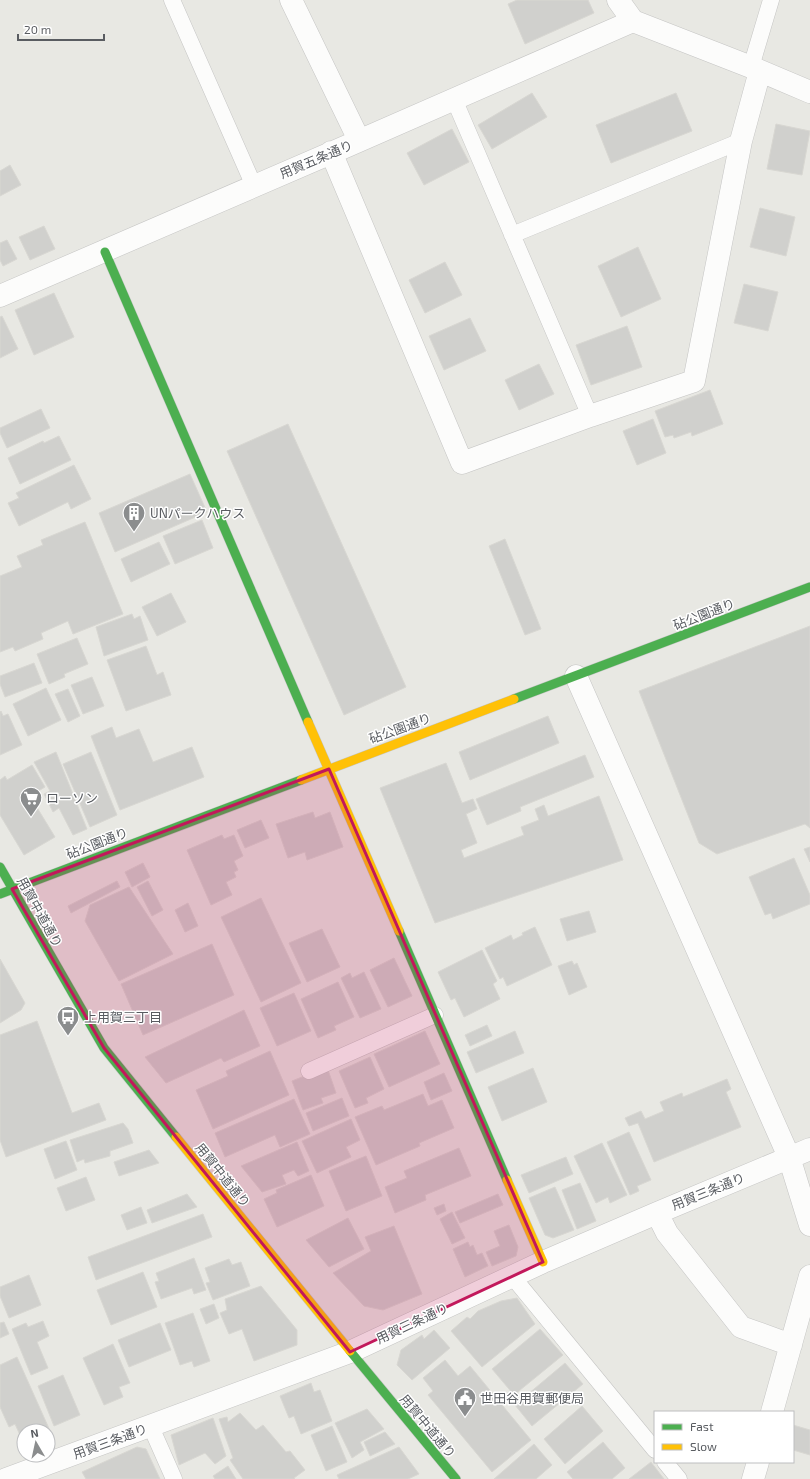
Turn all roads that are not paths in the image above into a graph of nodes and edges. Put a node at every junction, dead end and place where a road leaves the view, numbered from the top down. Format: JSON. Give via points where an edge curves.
{"nodes":[{"id":1,"x":172,"y":0,"type":"edge"},
{"id":2,"x":290,"y":0,"type":"edge"},
{"id":3,"x":618,"y":0,"type":"edge"},
{"id":4,"x":771,"y":0,"type":"edge"},
{"id":5,"x":633,"y":21,"type":"junction"},
{"id":6,"x":755,"y":69,"type":"junction"},
{"id":7,"x":810,"y":92,"type":"edge"},
{"id":8,"x":454,"y":99,"type":"junction"},
{"id":9,"x":359,"y":140,"type":"junction"},
{"id":10,"x":741,"y":141,"type":"junction"},
{"id":11,"x":330,"y":152,"type":"junction"},
{"id":12,"x":254,"y":186,"type":"junction"},
{"id":13,"x":512,"y":235,"type":"junction"},
{"id":14,"x":105,"y":252,"type":"junction"},
{"id":15,"x":0,"y":295,"type":"edge"},
{"id":16,"x":590,"y":416,"type":"junction"},
{"id":17,"x":810,"y":588,"type":"edge"},
{"id":18,"x":576,"y":676,"type":"junction"},
{"id":19,"x":329,"y":769,"type":"junction"},
{"id":20,"x":0,"y":867,"type":"edge"},
{"id":21,"x":12,"y":889,"type":"junction"},
{"id":22,"x":0,"y":894,"type":"edge"},
{"id":23,"x":435,"y":1016,"type":"junction"},
{"id":24,"x":309,"y":1071,"type":"dead end"},
{"id":25,"x":810,"y":1148,"type":"edge"},
{"id":26,"x":789,"y":1157,"type":"junction"},
{"id":27,"x":657,"y":1213,"type":"junction"},
{"id":28,"x":810,"y":1225,"type":"edge"},
{"id":29,"x":543,"y":1262,"type":"junction"},
{"id":30,"x":512,"y":1276,"type":"junction"},
{"id":31,"x":810,"y":1276,"type":"edge"},
{"id":32,"x":790,"y":1345,"type":"junction"},
{"id":33,"x":350,"y":1352,"type":"junction"},
{"id":34,"x":772,"y":1411,"type":"edge"},
{"id":35,"x":151,"y":1427,"type":"junction"},
{"id":36,"x":654,"y":1449,"type":"edge"},
{"id":37,"x":666,"y":1463,"type":"edge"},
{"id":38,"x":758,"y":1463,"type":"edge"},
{"id":39,"x":6,"y":1479,"type":"edge"},
{"id":40,"x":174,"y":1479,"type":"edge"},
{"id":41,"x":456,"y":1479,"type":"edge"},
{"id":42,"x":679,"y":1479,"type":"edge"},
{"id":43,"x":753,"y":1479,"type":"edge"}],
"edges":[{"from":1,"to":12,"type":"lane"},
{"from":2,"to":9,"type":"street"},
{"from":3,"to":5,"type":"street"},
{"from":4,"to":6,"type":"lane"},
{"from":5,"to":6,"type":"street"},
{"from":5,"to":8,"type":"street","name":"用賀五条通り"},
{"from":6,"to":7,"type":"street"},
{"from":6,"to":10,"type":"street"},
{"from":8,"to":9,"type":"street","name":"用賀五条通り"},
{"from":8,"to":13,"type":"lane"},
{"from":9,"to":11,"type":"street","name":"用賀五条通り"},
{"from":10,"to":13,"type":"lane"},
{"from":10,"to":16,"type":"street","via":[[694,381]]},
{"from":11,"to":12,"type":"street","name":"用賀五条通り"},
{"from":11,"to":16,"type":"street","via":[[462,463]]},
{"from":12,"to":14,"type":"street","name":"用賀五条通り"},
{"from":13,"to":16,"type":"lane"},
{"from":14,"to":15,"type":"street","name":"用賀五条通り"},
{"from":14,"to":19,"type":"street"},
{"from":17,"to":18,"type":"street","name":"砧公園通り"},
{"from":18,"to":19,"type":"street","name":"砧公園通り"},
{"from":18,"to":26,"type":"street"},
{"from":19,"to":21,"type":"street","name":"砧公園通り"},
{"from":19,"to":23,"type":"street"},
{"from":20,"to":21,"type":"street","name":"用賀中道通り"},
{"from":21,"to":22,"type":"street","name":"砧公園通り"},
{"from":21,"to":33,"type":"street","name":"用賀中道通り","via":[[104,1048]]},
{"from":23,"to":24,"type":"lane"},
{"from":23,"to":29,"type":"street"},
{"from":25,"to":26,"type":"street","name":"用賀三条通り"},
{"from":26,"to":27,"type":"street","name":"用賀三条通り"},
{"from":26,"to":28,"type":"street"},
{"from":27,"to":29,"type":"street","name":"用賀三条通り"},
{"from":27,"to":32,"type":"street","via":[[667,1233],[741,1327]]},
{"from":29,"to":30,"type":"street","name":"用賀三条通り"},
{"from":30,"to":33,"type":"street","name":"用賀三条通り"},
{"from":30,"to":36,"type":"lane"},
{"from":31,"to":32,"type":"street"},
{"from":32,"to":34,"type":"street"},
{"from":33,"to":35,"type":"street","name":"用賀三条通り"},
{"from":33,"to":41,"type":"street","name":"用賀中道通り"},
{"from":35,"to":39,"type":"street","name":"用賀三条通り"},
{"from":35,"to":40,"type":"lane"},
{"from":37,"to":42,"type":"lane"},
{"from":38,"to":43,"type":"street"}]}
